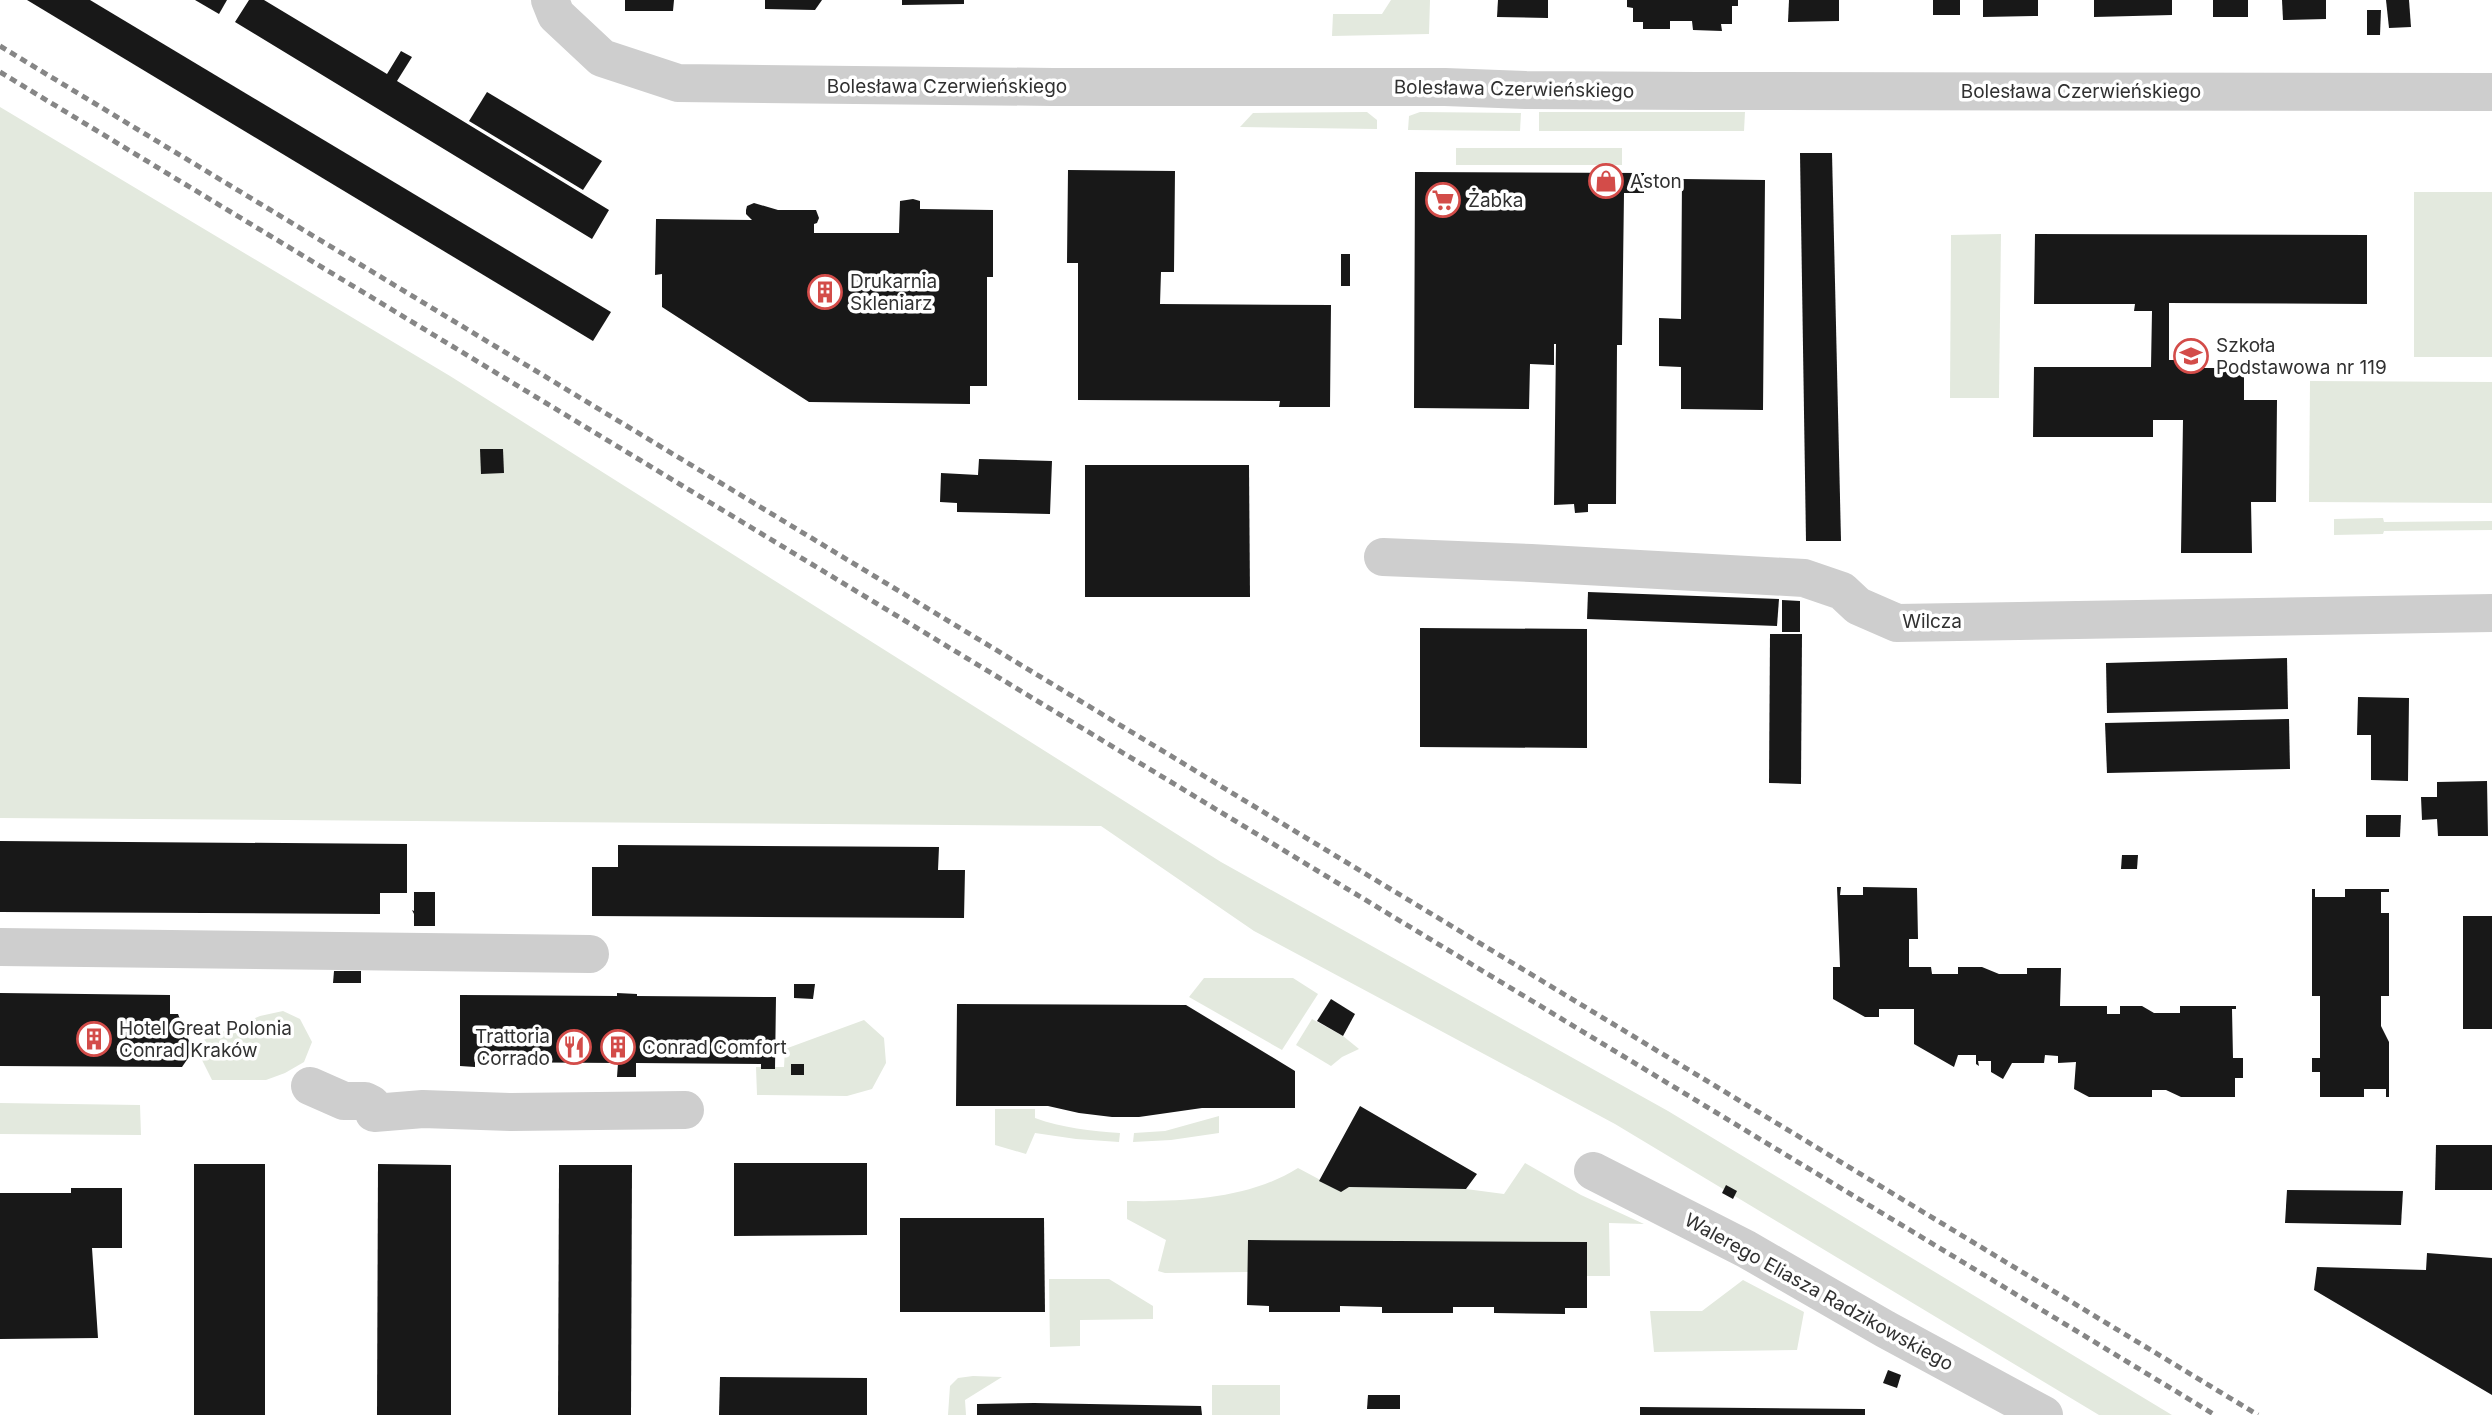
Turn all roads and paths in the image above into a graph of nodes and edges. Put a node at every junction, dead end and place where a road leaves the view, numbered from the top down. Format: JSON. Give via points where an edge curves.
{"nodes":[{"id":1,"x":553,"y":8,"type":"edge"},
{"id":2,"x":2492,"y":92,"type":"edge"},
{"id":3,"x":1383,"y":557,"type":"dead end"},
{"id":4,"x":2492,"y":613,"type":"edge"},
{"id":5,"x":0,"y":947,"type":"edge"},
{"id":6,"x":590,"y":954,"type":"dead end"},
{"id":7,"x":423,"y":1109,"type":"junction"},
{"id":8,"x":685,"y":1110,"type":"dead end"},
{"id":9,"x":1593,"y":1171,"type":"dead end"},
{"id":10,"x":2044,"y":1415,"type":"edge"}],
"edges":[{"from":1,"to":2,"type":"street","name":"Bolesława Czerwieńskiego","via":[[602,58],[678,83]]},
{"from":3,"to":4,"type":"street","name":"Wilcza","via":[[1804,578],[1842,591],[1858,606],[1897,623]]},
{"from":5,"to":6,"type":"street"},
{"from":7,"to":7,"type":"street","via":[[407,1091],[373,1084],[310,1086],[344,1101],[365,1101],[374,1113]]},
{"from":7,"to":8,"type":"street"},
{"from":9,"to":10,"type":"street","name":"Walerego Eliasza Radzikowskiego"}]}
